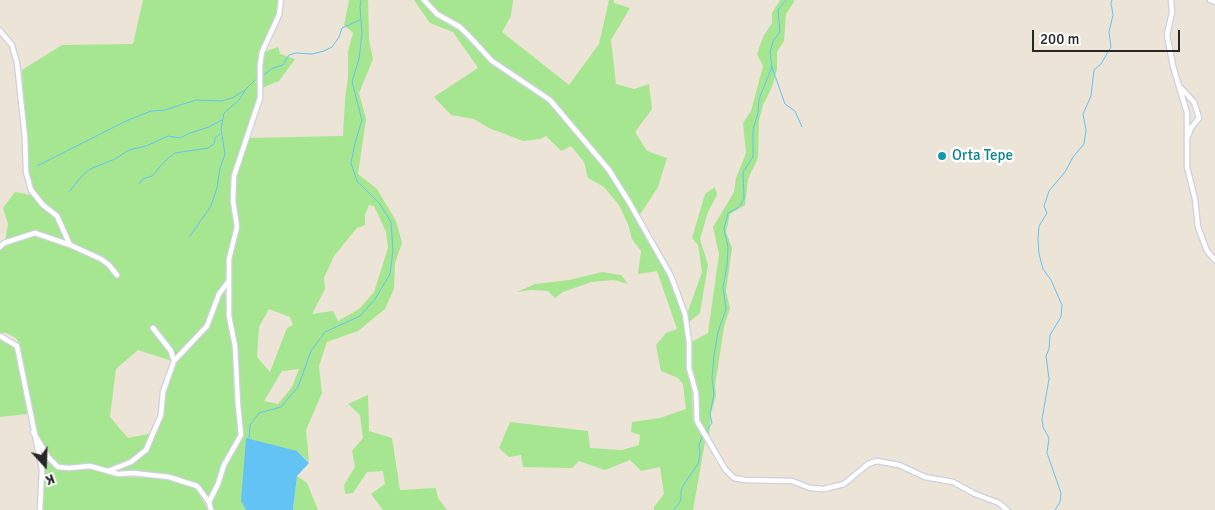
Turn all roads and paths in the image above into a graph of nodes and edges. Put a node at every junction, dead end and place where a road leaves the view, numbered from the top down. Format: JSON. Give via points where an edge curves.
{"nodes":[{"id":1,"x":281,"y":0,"type":"edge"},
{"id":2,"x":424,"y":0,"type":"edge"},
{"id":3,"x":1171,"y":0,"type":"edge"},
{"id":4,"x":1210,"y":0,"type":"edge"},
{"id":5,"x":1215,"y":2,"type":"edge"},
{"id":6,"x":0,"y":31,"type":"edge"},
{"id":7,"x":1180,"y":87,"type":"junction"},
{"id":8,"x":1186,"y":142,"type":"junction"},
{"id":9,"x":70,"y":245,"type":"junction"},
{"id":10,"x":0,"y":247,"type":"edge"},
{"id":11,"x":1215,"y":260,"type":"edge"},
{"id":12,"x":116,"y":275,"type":"dead end"},
{"id":13,"x":229,"y":281,"type":"junction"},
{"id":14,"x":153,"y":328,"type":"dead end"},
{"id":15,"x":0,"y":336,"type":"edge"},
{"id":16,"x":174,"y":362,"type":"junction"},
{"id":17,"x":34,"y":432,"type":"junction"},
{"id":18,"x":108,"y":471,"type":"junction"},
{"id":19,"x":208,"y":502,"type":"junction"},
{"id":20,"x":40,"y":510,"type":"edge"},
{"id":21,"x":211,"y":510,"type":"edge"},
{"id":22,"x":1007,"y":510,"type":"edge"}],
"edges":[{"from":1,"to":13,"type":"street","via":[[279,15],[262,52],[260,98],[234,176],[237,227],[229,259]]},
{"from":2,"to":22,"type":"street","via":[[436,14],[469,36],[492,61],[550,100],[609,170],[671,276],[685,314],[697,421],[725,469],[734,478],[792,481],[824,489],[844,484],[868,464],[877,461],[899,465],[925,477],[953,482],[999,502]]},
{"from":3,"to":7,"type":"street","via":[[1167,34]]},
{"from":4,"to":5,"type":"street"},
{"from":6,"to":9,"type":"street","via":[[12,45],[17,63],[26,172],[31,190],[57,216]]},
{"from":7,"to":8,"type":"street","via":[[1187,112]]},
{"from":7,"to":8,"type":"street","via":[[1194,102],[1199,118]]},
{"from":8,"to":11,"type":"street","via":[[1187,167],[1198,227],[1207,251]]},
{"from":9,"to":10,"type":"street","via":[[36,234]]},
{"from":9,"to":12,"type":"street","via":[[101,259]]},
{"from":13,"to":16,"type":"street","via":[[219,294],[207,326]]},
{"from":13,"to":19,"type":"street","via":[[229,316],[235,346],[241,435]]},
{"from":14,"to":16,"type":"street","via":[[171,351]]},
{"from":15,"to":17,"type":"street","via":[[17,346]]},
{"from":16,"to":18,"type":"street","via":[[163,392],[161,415],[146,450],[131,462]]},
{"from":17,"to":18,"type":"street","via":[[48,457],[58,467],[90,466]]},
{"from":17,"to":20,"type":"street","via":[[42,469]]},
{"from":18,"to":19,"type":"street","via":[[169,477],[197,486]]},
{"from":19,"to":21,"type":"street"}]}
